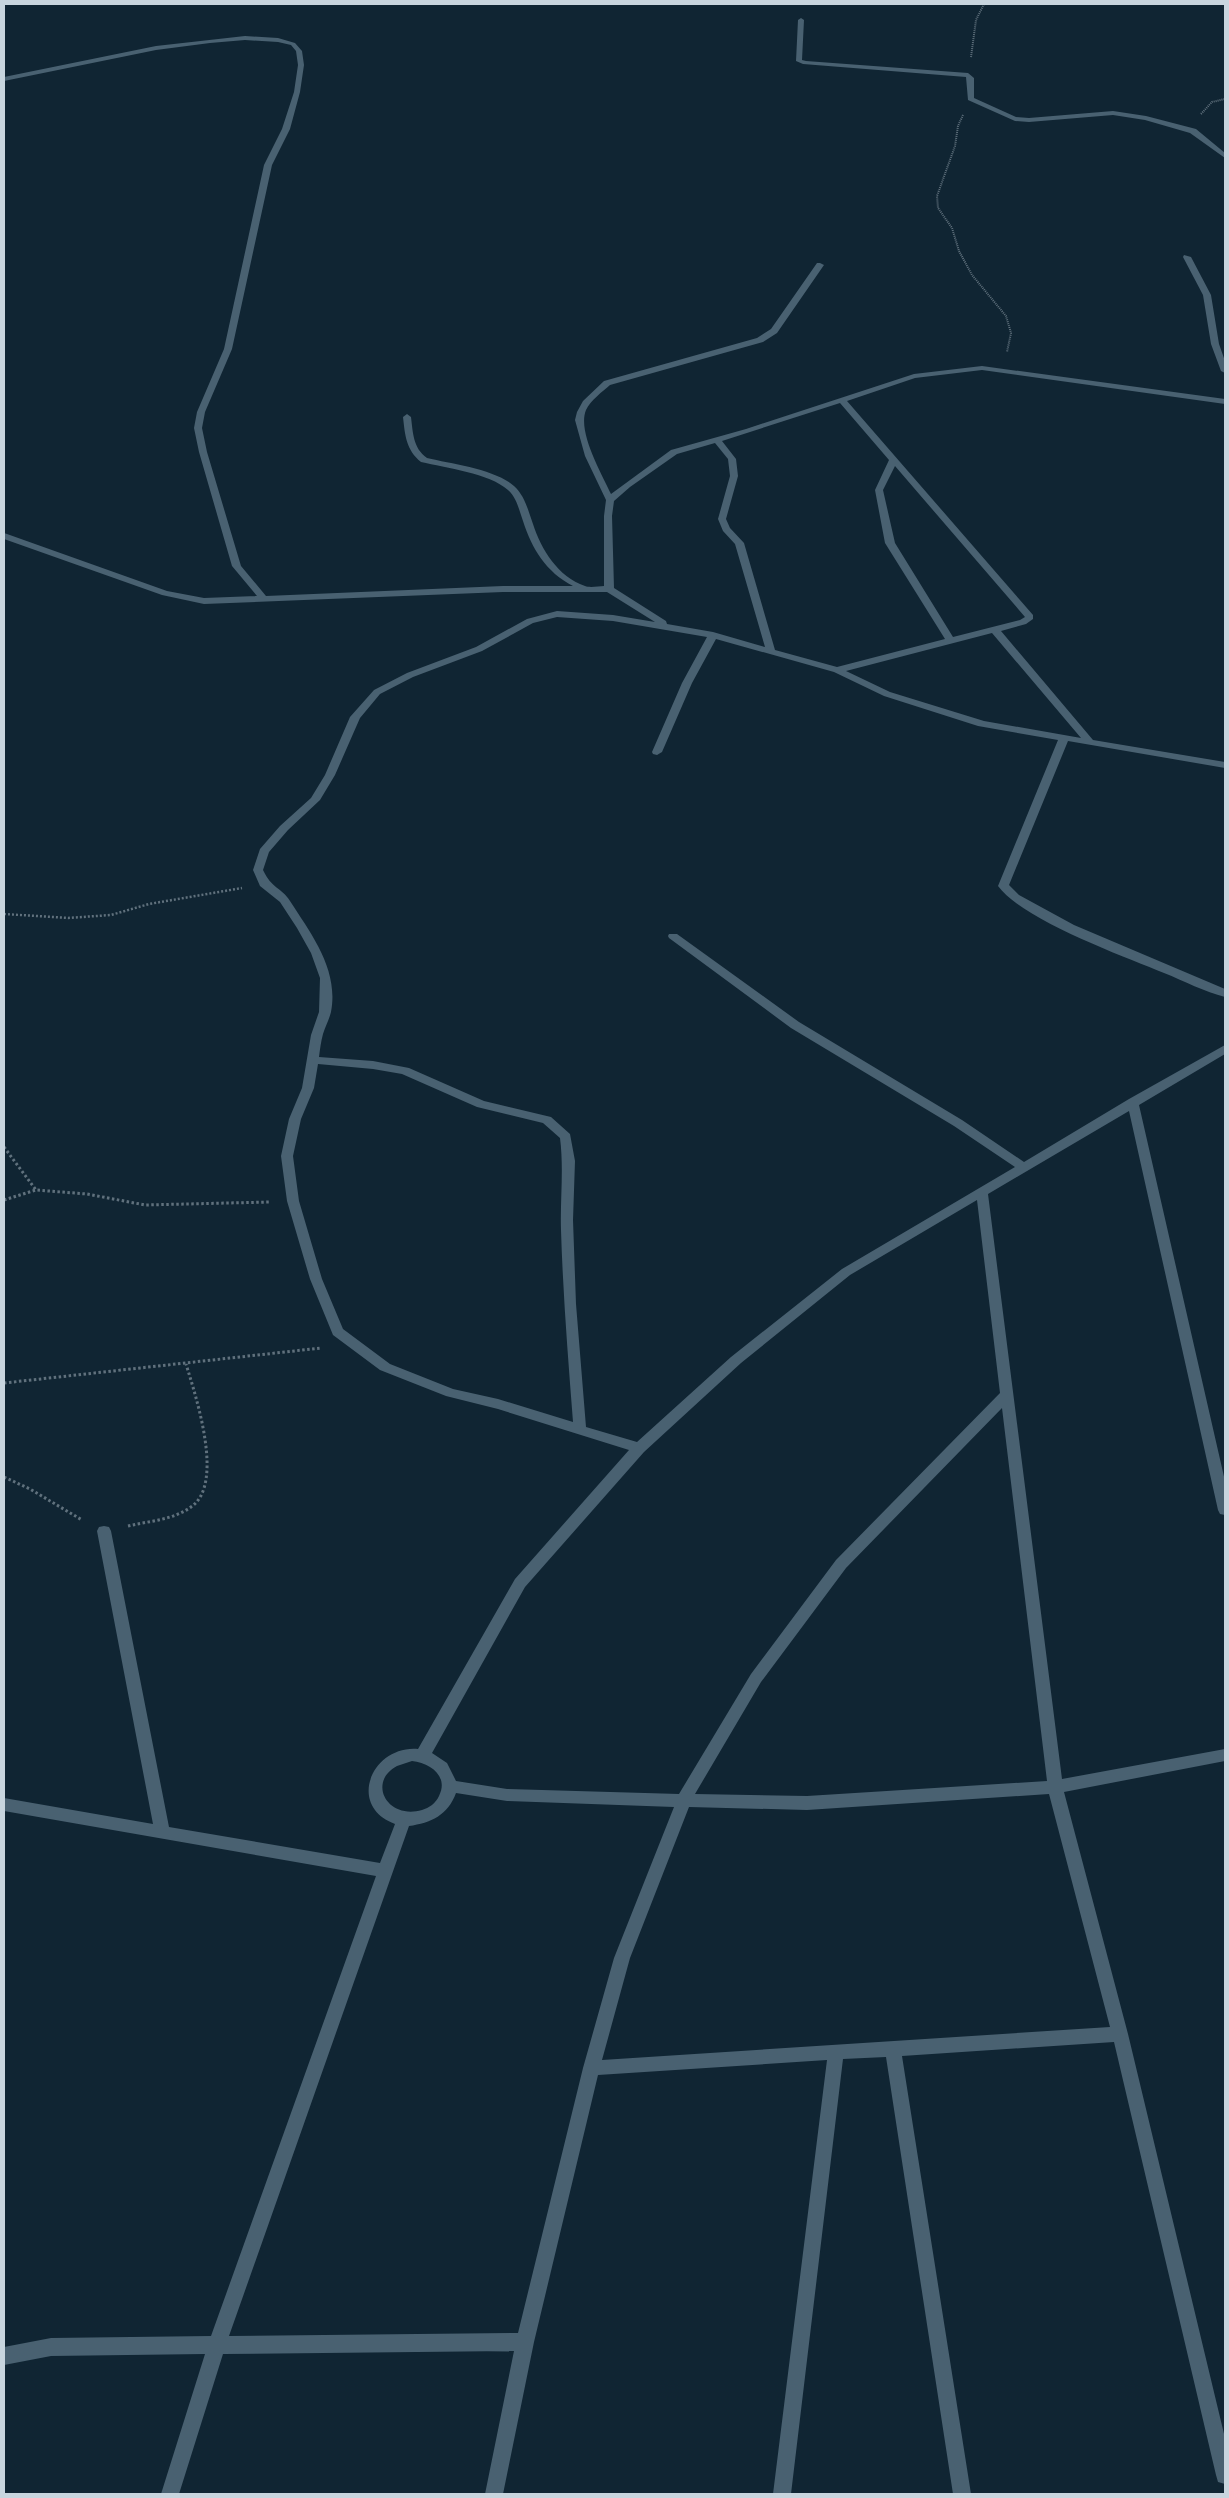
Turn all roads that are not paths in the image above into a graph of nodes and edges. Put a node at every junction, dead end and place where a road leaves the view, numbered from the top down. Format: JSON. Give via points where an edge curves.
{"nodes":[{"id":1,"x":801,"y":20,"type":"dead end"},
{"id":2,"x":4,"y":79,"type":"edge"},
{"id":3,"x":1225,"y":156,"type":"edge"},
{"id":4,"x":1187,"y":258,"type":"dead end"},
{"id":5,"x":820,"y":265,"type":"dead end"},
{"id":6,"x":1225,"y":371,"type":"edge"},
{"id":7,"x":841,"y":400,"type":"junction"},
{"id":8,"x":1225,"y":401,"type":"edge"},
{"id":9,"x":407,"y":417,"type":"dead end"},
{"id":10,"x":717,"y":440,"type":"junction"},
{"id":11,"x":894,"y":458,"type":"junction"},
{"id":12,"x":610,"y":500,"type":"junction"},
{"id":13,"x":4,"y":536,"type":"edge"},
{"id":14,"x":583,"y":588,"type":"junction"},
{"id":15,"x":609,"y":589,"type":"junction"},
{"id":16,"x":263,"y":598,"type":"junction"},
{"id":17,"x":667,"y":626,"type":"junction"},
{"id":18,"x":996,"y":630,"type":"junction"},
{"id":19,"x":713,"y":636,"type":"junction"},
{"id":20,"x":951,"y":641,"type":"junction"},
{"id":21,"x":771,"y":651,"type":"junction"},
{"id":22,"x":837,"y":670,"type":"junction"},
{"id":23,"x":1064,"y":738,"type":"junction"},
{"id":24,"x":1089,"y":741,"type":"junction"},
{"id":25,"x":657,"y":752,"type":"dead end"},
{"id":26,"x":1225,"y":765,"type":"edge"},
{"id":27,"x":673,"y":936,"type":"dead end"},
{"id":28,"x":1225,"y":993,"type":"edge"},
{"id":29,"x":1225,"y":1049,"type":"edge"},
{"id":30,"x":312,"y":1060,"type":"junction"},
{"id":31,"x":1133,"y":1102,"type":"junction"},
{"id":32,"x":1025,"y":1168,"type":"junction"},
{"id":33,"x":982,"y":1191,"type":"junction"},
{"id":34,"x":1007,"y":1394,"type":"junction"},
{"id":35,"x":580,"y":1429,"type":"junction"},
{"id":36,"x":639,"y":1448,"type":"junction"},
{"id":37,"x":1225,"y":1510,"type":"edge"},
{"id":38,"x":104,"y":1532,"type":"road end"},
{"id":39,"x":423,"y":1755,"type":"junction"},
{"id":40,"x":1225,"y":1755,"type":"edge"},
{"id":41,"x":450,"y":1786,"type":"junction"},
{"id":42,"x":1055,"y":1787,"type":"junction"},
{"id":43,"x":684,"y":1800,"type":"junction"},
{"id":44,"x":4,"y":1804,"type":"edge"},
{"id":45,"x":404,"y":1819,"type":"junction"},
{"id":46,"x":162,"y":1832,"type":"junction"},
{"id":47,"x":385,"y":1871,"type":"junction"},
{"id":48,"x":1120,"y":2034,"type":"junction"},
{"id":49,"x":893,"y":2049,"type":"junction"},
{"id":50,"x":836,"y":2053,"type":"junction"},
{"id":51,"x":591,"y":2068,"type":"junction"},
{"id":52,"x":525,"y":2342,"type":"junction"},
{"id":53,"x":217,"y":2346,"type":"junction"},
{"id":54,"x":4,"y":2356,"type":"edge"},
{"id":55,"x":1225,"y":2475,"type":"edge"},
{"id":56,"x":170,"y":2494,"type":"edge"},
{"id":57,"x":494,"y":2494,"type":"edge"},
{"id":58,"x":782,"y":2494,"type":"edge"},
{"id":59,"x":962,"y":2494,"type":"edge"}],
"edges":[{"from":1,"to":3,"type":"street","via":[[799,61],[804,64],[968,75],[971,78],[970,99],[1014,119],[1113,113],[1146,118],[1193,131]]},
{"from":2,"to":16,"type":"street","via":[[156,48],[210,41],[278,40],[293,44],[299,51],[301,64],[297,92],[286,129],[268,165],[228,349],[201,412],[198,428],[237,566]]},
{"from":4,"to":6,"type":"street","via":[[1207,295],[1215,344]]},
{"from":5,"to":12,"type":"street","via":[[774,331],[760,340],[607,383],[589,398],[580,414],[580,430]]},
{"from":7,"to":8,"type":"street","via":[[931,373],[982,368]]},
{"from":7,"to":10,"type":"street"},
{"from":7,"to":11,"type":"street"},
{"from":9,"to":14,"type":"street","via":[[412,449],[416,455],[498,480],[510,487],[521,500],[530,530],[547,563],[560,576]]},
{"from":10,"to":12,"type":"street","via":[[674,452]]},
{"from":10,"to":21,"type":"street","via":[[732,460],[734,476],[722,519],[726,529],[739,543]]},
{"from":11,"to":18,"type":"street","via":[[1030,617]]},
{"from":11,"to":20,"type":"street","via":[[879,490],[890,543]]},
{"from":12,"to":15,"type":"street"},
{"from":13,"to":16,"type":"street","via":[[165,593],[204,601]]},
{"from":14,"to":15,"type":"street"},
{"from":14,"to":16,"type":"street"},
{"from":15,"to":17,"type":"street"},
{"from":17,"to":19,"type":"street"},
{"from":17,"to":30,"type":"street","via":[[580,614],[542,616],[479,649],[410,675],[377,692],[355,716],[330,775],[315,800],[264,851],[258,870],[264,884],[284,900],[317,954],[326,978],[325,1012]]},
{"from":18,"to":20,"type":"street"},
{"from":18,"to":24,"type":"street"},
{"from":19,"to":21,"type":"street"},
{"from":19,"to":25,"type":"street","via":[[687,683]]},
{"from":20,"to":22,"type":"street"},
{"from":21,"to":22,"type":"street"},
{"from":22,"to":23,"type":"street","via":[[887,694],[934,711],[982,724]]},
{"from":23,"to":24,"type":"street"},
{"from":23,"to":28,"type":"street","via":[[1003,886],[1008,894],[1153,965]]},
{"from":24,"to":26,"type":"street"},
{"from":27,"to":32,"type":"street","via":[[795,1025],[958,1123]]},
{"from":29,"to":31,"type":"street"},
{"from":30,"to":35,"type":"street","via":[[308,1088],[295,1119],[287,1156],[294,1201],[316,1279],[338,1332],[385,1367],[451,1393]]},
{"from":30,"to":35,"type":"street","via":[[405,1071],[481,1104],[547,1120],[566,1137],[570,1304]]},
{"from":31,"to":32,"type":"street"},
{"from":31,"to":37,"type":"street"},
{"from":32,"to":33,"type":"street"},
{"from":33,"to":34,"type":"street"},
{"from":33,"to":36,"type":"street","via":[[846,1272],[736,1360]]},
{"from":34,"to":42,"type":"street"},
{"from":34,"to":43,"type":"street","via":[[841,1564],[756,1678]]},
{"from":35,"to":36,"type":"street"},
{"from":36,"to":39,"type":"street","via":[[520,1583]]},
{"from":38,"to":46,"type":"street"},
{"from":39,"to":41,"type":"street","via":[[443,1767]]},
{"from":39,"to":45,"type":"street","via":[[400,1757],[381,1769],[376,1778],[376,1799],[382,1808]]},
{"from":40,"to":42,"type":"street"},
{"from":41,"to":43,"type":"street","via":[[507,1795]]},
{"from":41,"to":45,"type":"street","via":[[444,1804],[436,1812]]},
{"from":42,"to":43,"type":"street","via":[[807,1803]]},
{"from":42,"to":48,"type":"street"},
{"from":43,"to":51,"type":"street","via":[[622,1958]]},
{"from":44,"to":46,"type":"street"},
{"from":45,"to":47,"type":"street"},
{"from":46,"to":47,"type":"street"},
{"from":47,"to":53,"type":"street"},
{"from":48,"to":49,"type":"street"},
{"from":48,"to":55,"type":"street"},
{"from":49,"to":50,"type":"street"},
{"from":49,"to":59,"type":"street"},
{"from":50,"to":51,"type":"street"},
{"from":50,"to":58,"type":"street"},
{"from":51,"to":52,"type":"street"},
{"from":52,"to":53,"type":"street"},
{"from":52,"to":57,"type":"street"},
{"from":53,"to":54,"type":"street","via":[[51,2347]]},
{"from":53,"to":56,"type":"street"}]}
